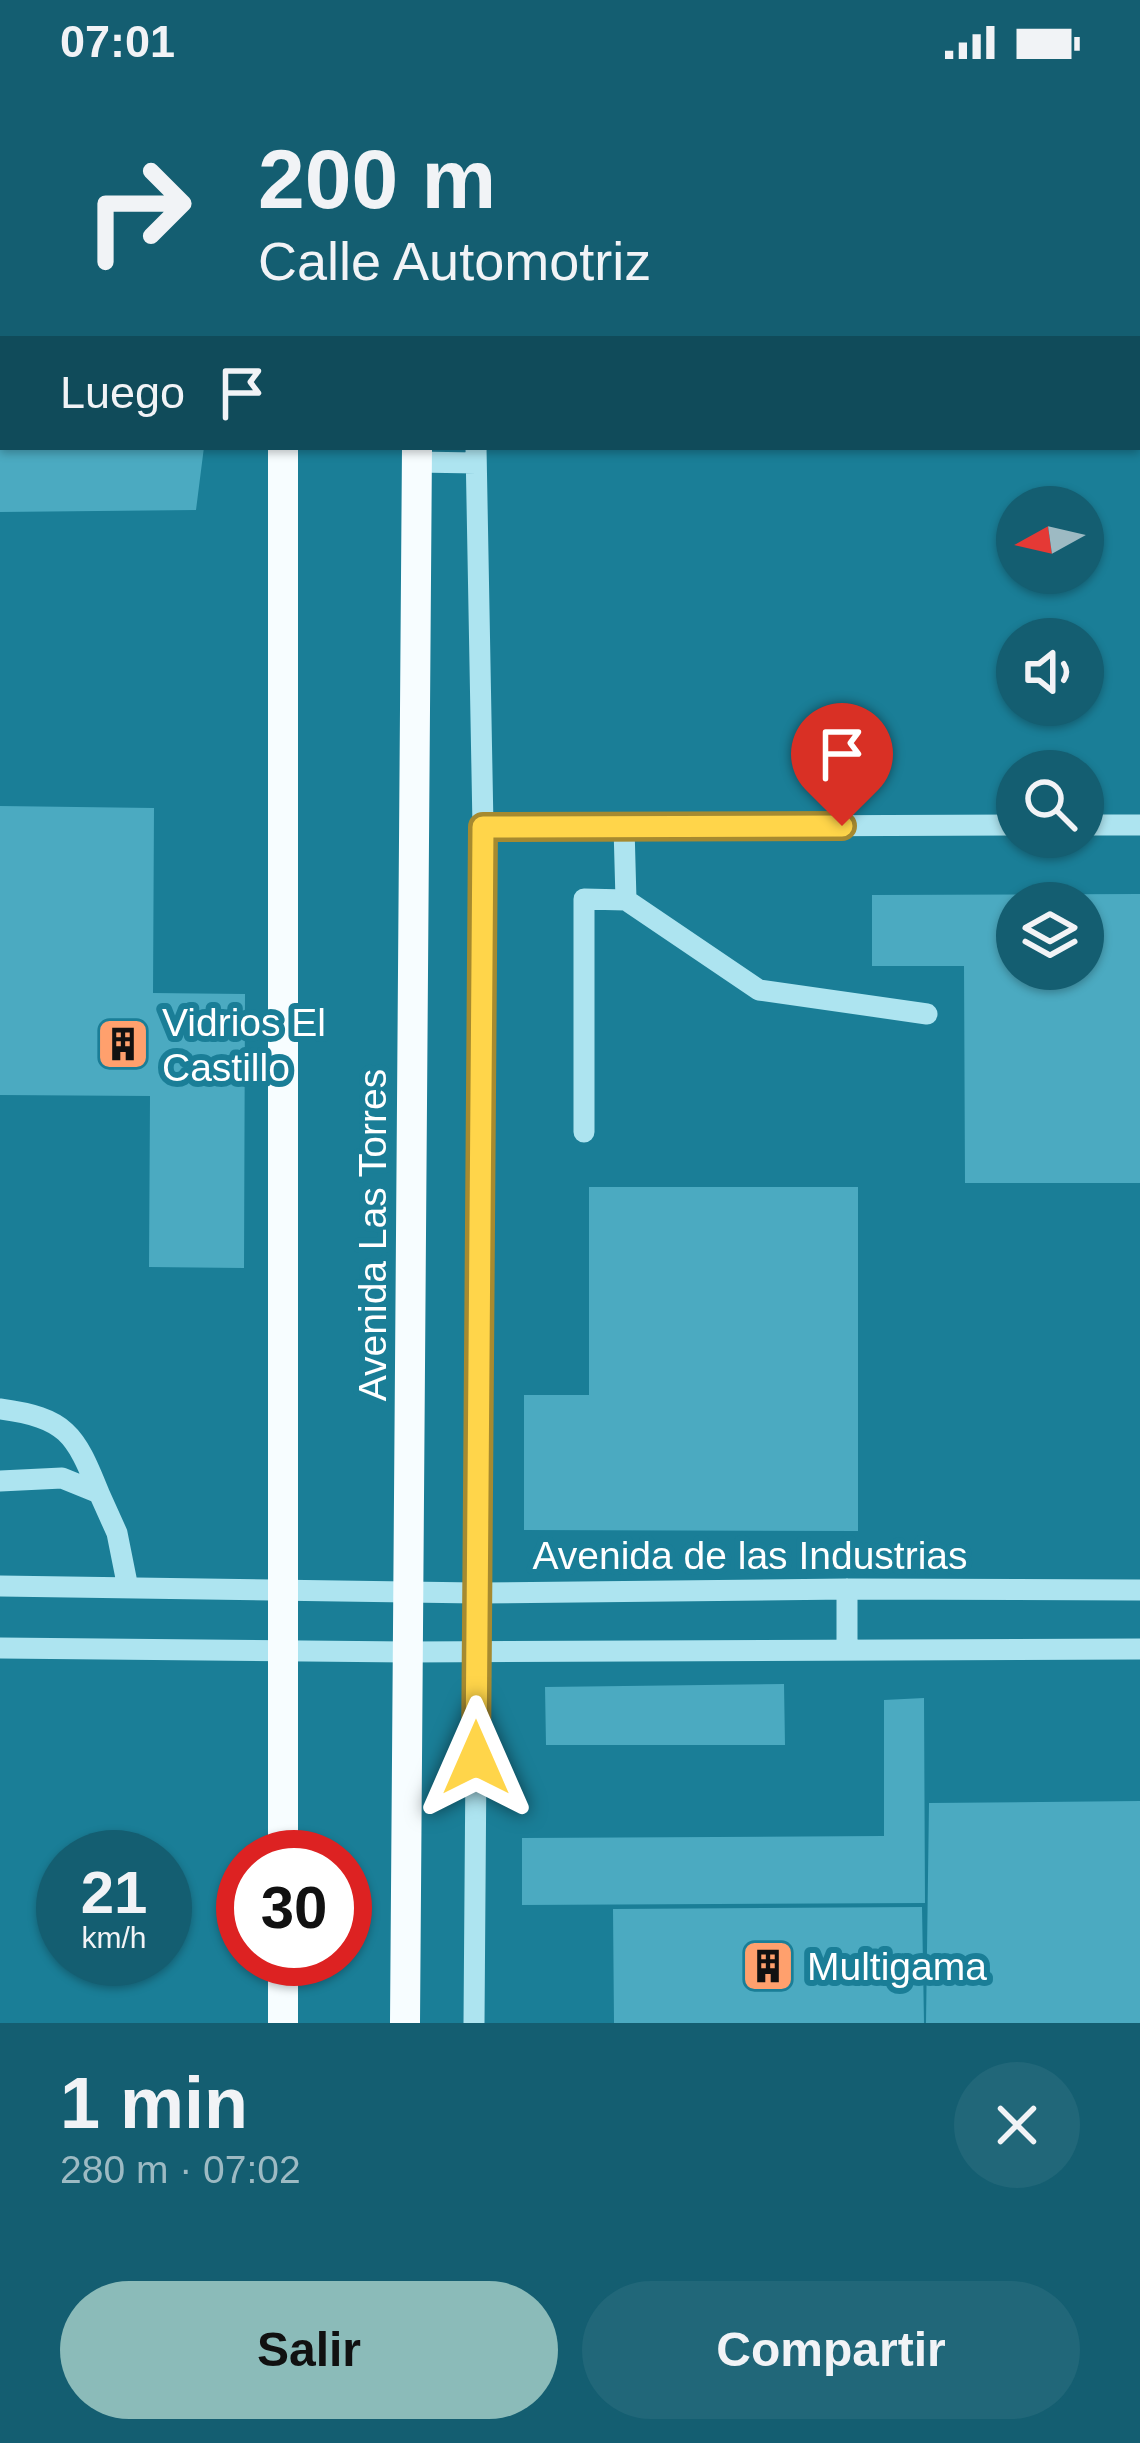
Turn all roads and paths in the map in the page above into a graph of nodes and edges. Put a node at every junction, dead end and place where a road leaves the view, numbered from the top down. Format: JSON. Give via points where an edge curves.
{"nodes":[{"id":1,"x":283,"y":450,"type":"edge"},
{"id":2,"x":417,"y":454,"type":"edge"},
{"id":3,"x":476,"y":455,"type":"edge"},
{"id":4,"x":996,"y":825,"type":"edge"},
{"id":5,"x":1104,"y":825,"type":"edge"},
{"id":6,"x":1140,"y":825,"type":"edge"},
{"id":7,"x":483,"y":827,"type":"junction"},
{"id":8,"x":624,"y":827,"type":"junction"},
{"id":9,"x":626,"y":900,"type":"junction"},
{"id":10,"x":927,"y":1014,"type":"dead end"},
{"id":11,"x":584,"y":1132,"type":"dead end"},
{"id":12,"x":0,"y":1409,"type":"edge"},
{"id":13,"x":0,"y":1481,"type":"edge"},
{"id":14,"x":99,"y":1492,"type":"junction"},
{"id":15,"x":0,"y":1586,"type":"edge"},
{"id":16,"x":128,"y":1588,"type":"junction"},
{"id":17,"x":282,"y":1589,"type":"junction"},
{"id":18,"x":847,"y":1589,"type":"junction"},
{"id":19,"x":1140,"y":1590,"type":"edge"},
{"id":20,"x":409,"y":1593,"type":"junction"},
{"id":21,"x":476,"y":1594,"type":"junction"},
{"id":22,"x":847,"y":1647,"type":"junction"},
{"id":23,"x":0,"y":1648,"type":"edge"},
{"id":24,"x":477,"y":1649,"type":"junction"},
{"id":25,"x":1140,"y":1649,"type":"edge"},
{"id":26,"x":282,"y":1650,"type":"junction"},
{"id":27,"x":408,"y":1652,"type":"junction"},
{"id":28,"x":283,"y":1830,"type":"edge"},
{"id":29,"x":283,"y":1986,"type":"edge"},
{"id":30,"x":283,"y":2023,"type":"edge"},
{"id":31,"x":405,"y":2023,"type":"edge"},
{"id":32,"x":474,"y":2023,"type":"edge"}],
"edges":[{"from":1,"to":17,"type":"main road"},
{"from":2,"to":3,"type":"street"},
{"from":2,"to":20,"type":"main road","name":"Avenida Las Torres"},
{"from":3,"to":7,"type":"street"},
{"from":4,"to":8,"type":"street"},
{"from":5,"to":6,"type":"street"},
{"from":7,"to":8,"type":"street"},
{"from":7,"to":21,"type":"street"},
{"from":8,"to":9,"type":"street"},
{"from":9,"to":10,"type":"street","via":[[759,990]]},
{"from":9,"to":11,"type":"street","via":[[584,899]]},
{"from":12,"to":14,"type":"street","via":[[40,1414],[80,1444]]},
{"from":13,"to":14,"type":"street","via":[[62,1478]]},
{"from":14,"to":16,"type":"street"},
{"from":15,"to":16,"type":"street","name":"Avenida de las Industrias"},
{"from":16,"to":17,"type":"street","name":"Avenida de las Industrias"},
{"from":17,"to":20,"type":"street","name":"Avenida de las Industrias"},
{"from":17,"to":26,"type":"main road"},
{"from":18,"to":19,"type":"street","name":"Avenida de las Industrias"},
{"from":18,"to":21,"type":"street","name":"Avenida de las Industrias"},
{"from":18,"to":22,"type":"street"},
{"from":20,"to":21,"type":"street","name":"Avenida de las Industrias"},
{"from":20,"to":27,"type":"main road","name":"Avenida Las Torres"},
{"from":21,"to":24,"type":"street"},
{"from":22,"to":24,"type":"street"},
{"from":22,"to":25,"type":"street"},
{"from":23,"to":26,"type":"street"},
{"from":24,"to":27,"type":"street"},
{"from":24,"to":32,"type":"street"},
{"from":26,"to":27,"type":"street"},
{"from":26,"to":28,"type":"main road"},
{"from":27,"to":31,"type":"main road","name":"Avenida Las Torres"},
{"from":29,"to":30,"type":"main road"}]}
